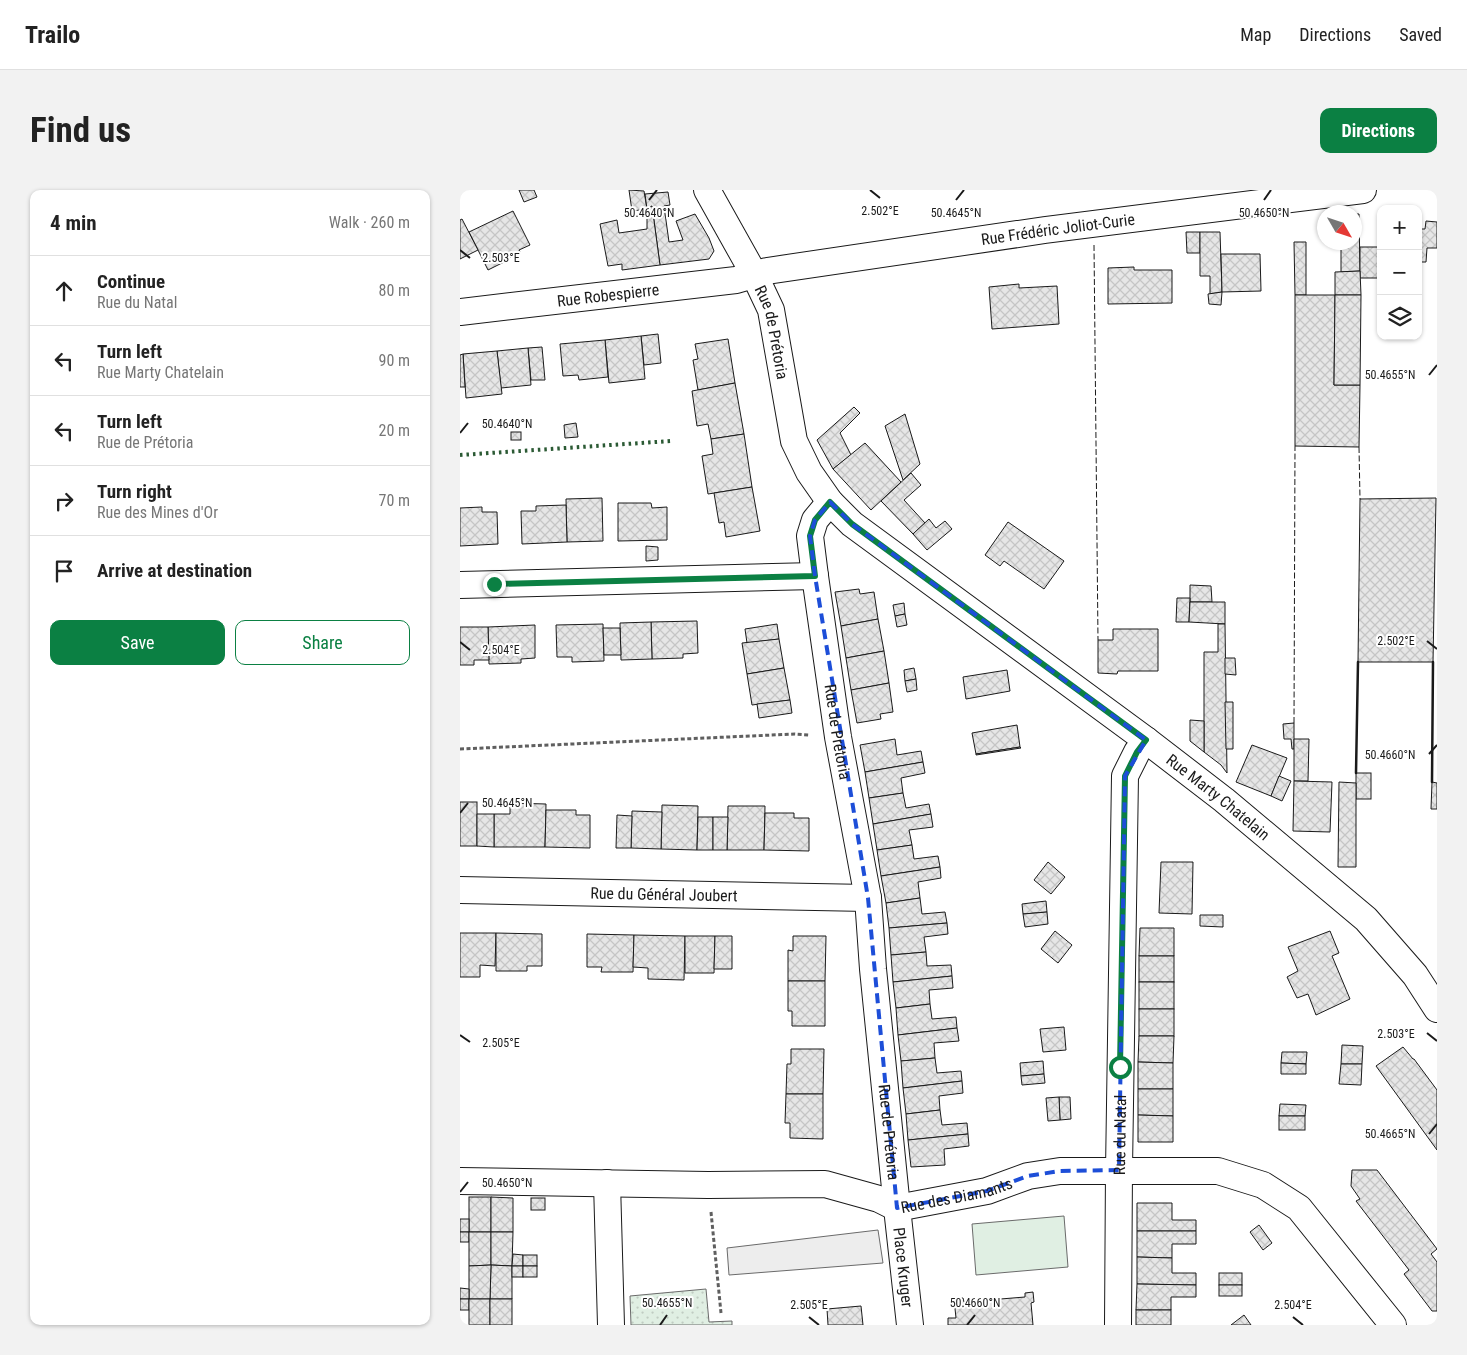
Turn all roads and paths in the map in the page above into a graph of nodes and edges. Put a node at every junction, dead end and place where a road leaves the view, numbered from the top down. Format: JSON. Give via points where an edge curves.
{"nodes":[{"id":1,"x":707,"y":190,"type":"edge"},
{"id":2,"x":1363,"y":190,"type":"edge"},
{"id":3,"x":754,"y":274,"type":"junction"},
{"id":4,"x":460,"y":312,"type":"edge"},
{"id":5,"x":830,"y":502,"type":"junction"},
{"id":6,"x":815,"y":576,"type":"junction"},
{"id":7,"x":460,"y":585,"type":"edge"},
{"id":8,"x":838,"y":737,"type":"junction"},
{"id":9,"x":1146,"y":740,"type":"junction"},
{"id":10,"x":460,"y":749,"type":"edge"},
{"id":11,"x":460,"y":890,"type":"edge"},
{"id":12,"x":868,"y":898,"type":"junction"},
{"id":13,"x":1437,"y":1009,"type":"edge"},
{"id":14,"x":1118,"y":1170,"type":"junction"},
{"id":15,"x":460,"y":1181,"type":"edge"},
{"id":16,"x":607,"y":1184,"type":"junction"},
{"id":17,"x":708,"y":1185,"type":"junction"},
{"id":18,"x":897,"y":1208,"type":"junction"},
{"id":19,"x":721,"y":1313,"type":"dead end"},
{"id":20,"x":611,"y":1325,"type":"edge"},
{"id":21,"x":910,"y":1325,"type":"edge"},
{"id":22,"x":1118,"y":1325,"type":"edge"},
{"id":23,"x":1392,"y":1325,"type":"edge"}],
"edges":[{"from":1,"to":3,"type":"street","name":"Rue de Prétoria"},
{"from":2,"to":3,"type":"street","name":"Rue Frédéric Joliot-Curie","via":[[1045,230]]},
{"from":3,"to":4,"type":"street","name":"Rue Robespierre","via":[[736,280]]},
{"from":3,"to":5,"type":"street","name":"Rue de Prétoria","via":[[772,310],[794,441],[809,472]]},
{"from":5,"to":6,"type":"street","name":"Rue de Prétoria","via":[[815,520],[810,536]]},
{"from":5,"to":9,"type":"street","name":"Rue Marty Chatelain","via":[[852,524]]},
{"from":6,"to":7,"type":"street"},
{"from":6,"to":8,"type":"street","name":"Rue de Prétoria"},
{"from":8,"to":10,"type":"path","via":[[795,734]]},
{"from":8,"to":12,"type":"street","name":"Rue de Prétoria"},
{"from":9,"to":13,"type":"street","name":"Rue Marty Chatelain","via":[[1224,800],[1366,919],[1415,975]]},
{"from":9,"to":14,"type":"street","name":"Rue du Natal","via":[[1125,776]]},
{"from":11,"to":12,"type":"street","name":"Rue du Général Joubert"},
{"from":12,"to":18,"type":"street","name":"Rue de Prétoria"},
{"from":14,"to":18,"type":"street","name":"Rue des Diamants","via":[[1060,1171],[1028,1176],[987,1191]]},
{"from":14,"to":22,"type":"street","name":"Rue du Natal"},
{"from":14,"to":23,"type":"street","name":"Rue des Diamants","via":[[1218,1171],[1263,1185],[1299,1208]]},
{"from":15,"to":16,"type":"street","name":"Rue des Diamants"},
{"from":16,"to":17,"type":"street","name":"Rue des Diamants"},
{"from":16,"to":20,"type":"street"},
{"from":17,"to":18,"type":"street","name":"Rue des Diamants","via":[[825,1184],[878,1199]]},
{"from":17,"to":19,"type":"path"},
{"from":18,"to":21,"type":"street","name":"Place Kruger"}]}
